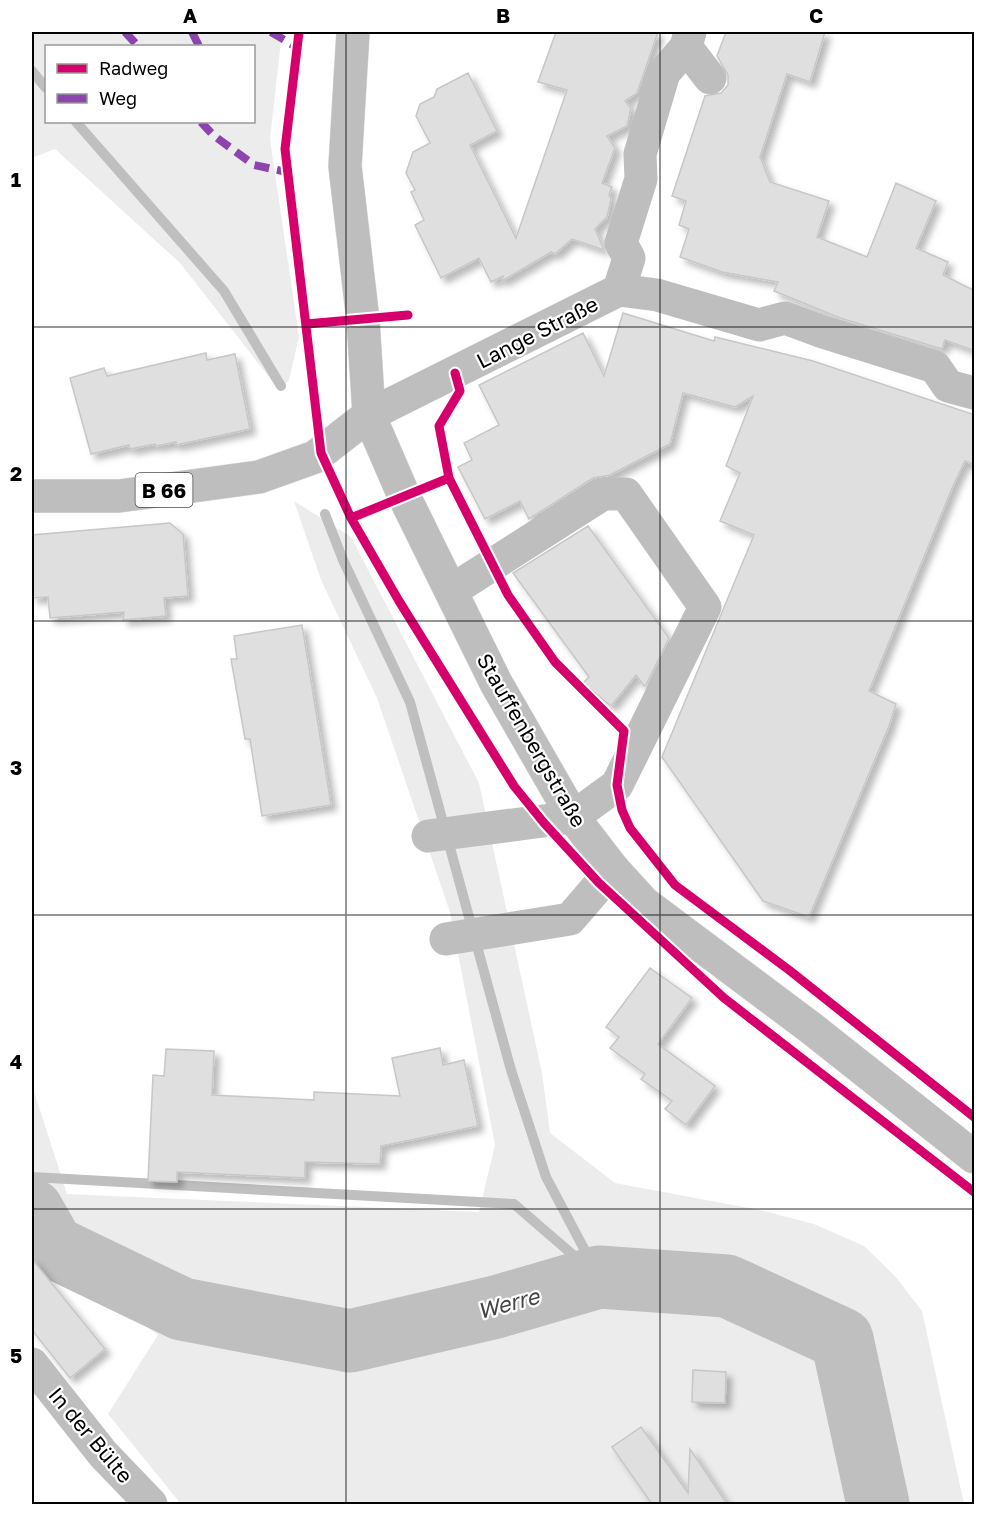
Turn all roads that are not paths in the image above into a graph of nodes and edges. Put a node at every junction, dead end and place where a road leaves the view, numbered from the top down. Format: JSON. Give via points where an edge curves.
{"nodes":[{"id":1,"x":353,"y":32,"type":"edge"},
{"id":2,"x":688,"y":39,"type":"edge"},
{"id":3,"x":710,"y":78,"type":"dead end"},
{"id":4,"x":619,"y":290,"type":"junction"},
{"id":5,"x":975,"y":393,"type":"edge"},
{"id":6,"x":369,"y":416,"type":"junction"},
{"id":7,"x":32,"y":496,"type":"edge"},
{"id":8,"x":451,"y":591,"type":"junction"},
{"id":9,"x":573,"y":818,"type":"junction"},
{"id":10,"x":428,"y":836,"type":"dead end"},
{"id":11,"x":613,"y":869,"type":"junction"},
{"id":12,"x":446,"y":939,"type":"dead end"},
{"id":13,"x":975,"y":1157,"type":"edge"},
{"id":14,"x":32,"y":1364,"type":"edge"},
{"id":15,"x":151,"y":1504,"type":"edge"}],
"edges":[{"from":1,"to":6,"type":"main road","via":[[345,166],[363,320]]},
{"from":2,"to":3,"type":"main road"},
{"from":2,"to":4,"type":"main road","via":[[664,73],[640,154],[641,179],[621,243],[629,258]]},
{"from":4,"to":5,"type":"main road","name":"Lange Straße","via":[[699,302],[759,325],[785,318],[862,349],[934,367],[948,386]]},
{"from":4,"to":6,"type":"main road","name":"Lange Straße","via":[[472,357]]},
{"from":6,"to":7,"type":"main road","name":"Lange Straße","number":"B 66","via":[[305,461],[259,477],[119,496]]},
{"from":6,"to":8,"type":"main road","name":"Stauffenbergstraße"},
{"from":8,"to":9,"type":"main road","name":"Stauffenbergstraße","via":[[496,683]]},
{"from":8,"to":9,"type":"main road","via":[[603,494],[626,494],[705,607],[617,785]]},
{"from":9,"to":10,"type":"main road"},
{"from":9,"to":11,"type":"main road","name":"Stauffenbergstraße"},
{"from":11,"to":12,"type":"main road","via":[[570,919]]},
{"from":11,"to":13,"type":"main road","name":"Stauffenbergstraße","via":[[644,903]]},
{"from":14,"to":15,"type":"main road","name":"In der Bülte","via":[[103,1454]]}]}
